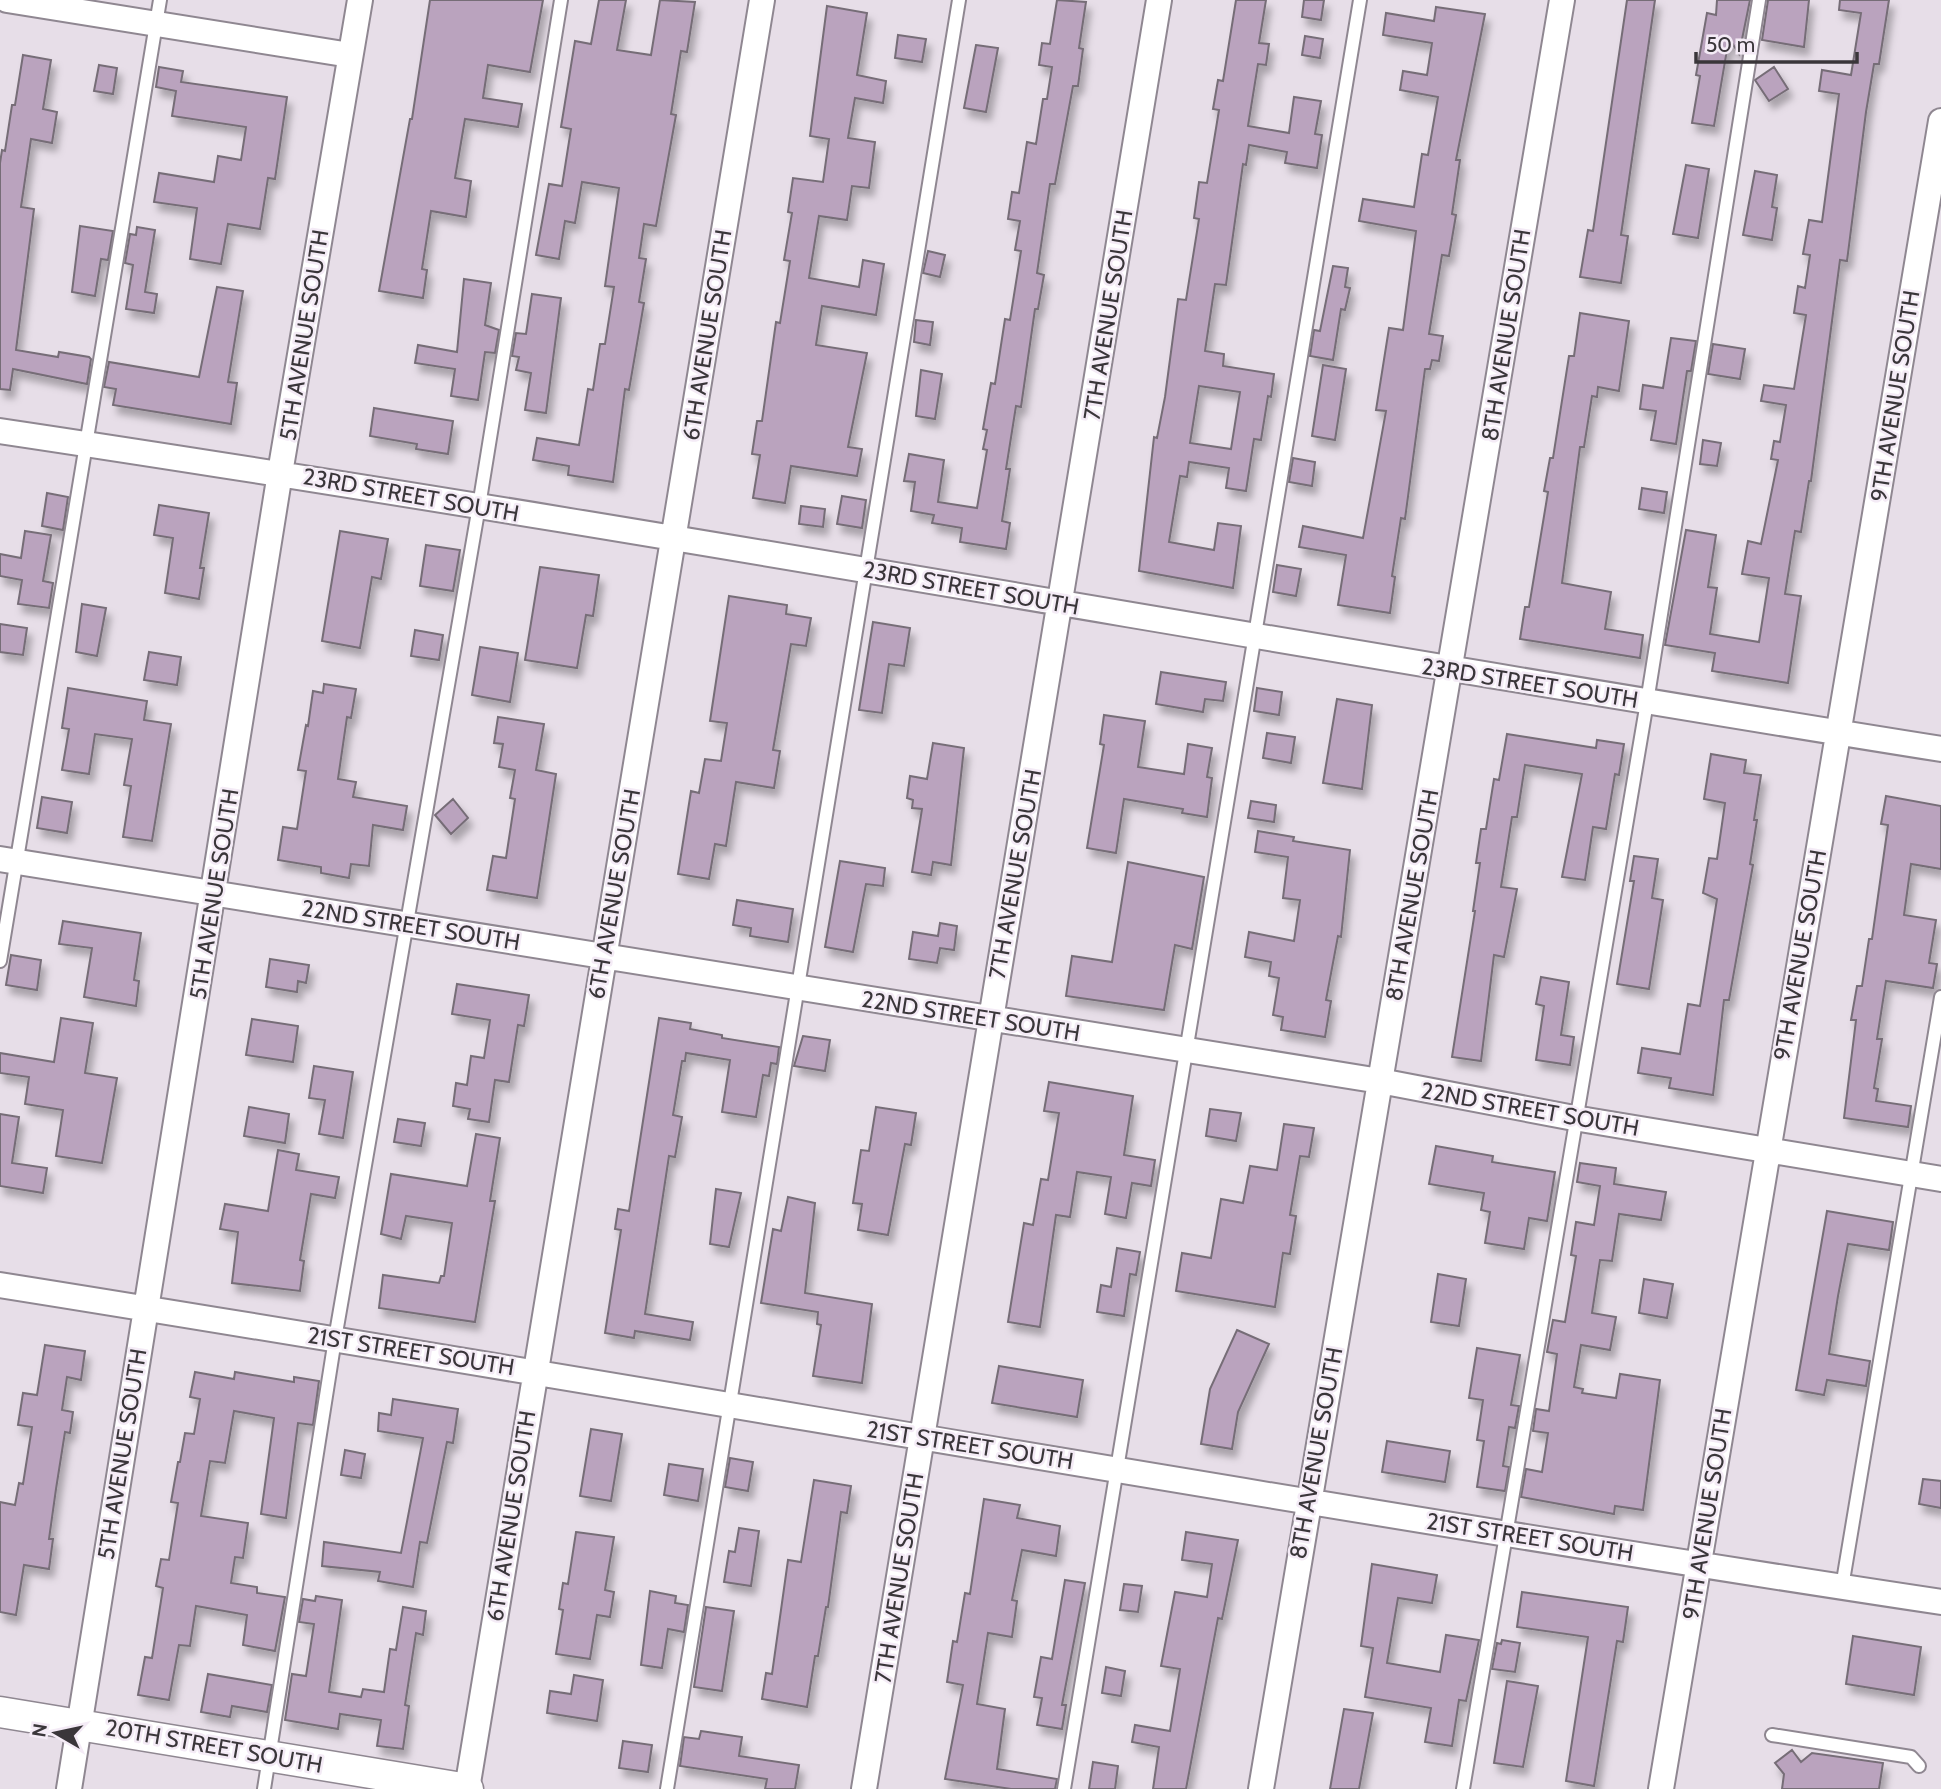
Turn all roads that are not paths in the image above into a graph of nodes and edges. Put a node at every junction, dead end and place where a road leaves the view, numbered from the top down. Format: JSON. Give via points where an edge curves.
{"nodes":[{"id":1,"x":7,"y":0,"type":"edge"},
{"id":2,"x":360,"y":0,"type":"edge"},
{"id":3,"x":561,"y":0,"type":"edge"},
{"id":4,"x":762,"y":0,"type":"edge"},
{"id":5,"x":959,"y":0,"type":"edge"},
{"id":6,"x":1159,"y":0,"type":"edge"},
{"id":7,"x":1360,"y":0,"type":"edge"},
{"id":8,"x":1562,"y":0,"type":"edge"},
{"id":9,"x":1759,"y":0,"type":"edge"},
{"id":10,"x":158,"y":12,"type":"edge"},
{"id":11,"x":350,"y":55,"type":"junction"},
{"id":12,"x":1941,"y":121,"type":"edge"},
{"id":13,"x":0,"y":431,"type":"edge"},
{"id":14,"x":86,"y":444,"type":"junction"},
{"id":15,"x":281,"y":473,"type":"junction"},
{"id":16,"x":478,"y":506,"type":"junction"},
{"id":17,"x":674,"y":540,"type":"junction"},
{"id":18,"x":867,"y":570,"type":"junction"},
{"id":19,"x":1061,"y":604,"type":"junction"},
{"id":20,"x":1253,"y":636,"type":"junction"},
{"id":21,"x":1450,"y":671,"type":"junction"},
{"id":22,"x":1647,"y":702,"type":"junction"},
{"id":23,"x":1839,"y":733,"type":"junction"},
{"id":24,"x":1941,"y":749,"type":"edge"},
{"id":25,"x":8,"y":860,"type":"edge"},
{"id":26,"x":214,"y":893,"type":"junction"},
{"id":27,"x":406,"y":924,"type":"junction"},
{"id":28,"x":604,"y":955,"type":"junction"},
{"id":29,"x":0,"y":961,"type":"edge"},
{"id":30,"x":799,"y":988,"type":"junction"},
{"id":31,"x":1941,"y":996,"type":"edge"},
{"id":32,"x":990,"y":1021,"type":"junction"},
{"id":33,"x":1185,"y":1050,"type":"junction"},
{"id":34,"x":1380,"y":1081,"type":"junction"},
{"id":35,"x":1574,"y":1118,"type":"junction"},
{"id":36,"x":1766,"y":1151,"type":"junction"},
{"id":37,"x":1912,"y":1174,"type":"junction"},
{"id":38,"x":1941,"y":1179,"type":"edge"},
{"id":39,"x":0,"y":1285,"type":"edge"},
{"id":40,"x":145,"y":1308,"type":"junction"},
{"id":41,"x":335,"y":1339,"type":"junction"},
{"id":42,"x":534,"y":1371,"type":"junction"},
{"id":43,"x":732,"y":1403,"type":"junction"},
{"id":44,"x":922,"y":1438,"type":"junction"},
{"id":45,"x":1118,"y":1469,"type":"junction"},
{"id":46,"x":1308,"y":1501,"type":"junction"},
{"id":47,"x":1505,"y":1531,"type":"junction"},
{"id":48,"x":1699,"y":1565,"type":"junction"},
{"id":49,"x":1842,"y":1587,"type":"junction"},
{"id":50,"x":1941,"y":1602,"type":"edge"},
{"id":51,"x":0,"y":1712,"type":"edge"},
{"id":52,"x":80,"y":1724,"type":"junction"},
{"id":53,"x":1772,"y":1735,"type":"dead end"},
{"id":54,"x":270,"y":1756,"type":"junction"},
{"id":55,"x":1919,"y":1766,"type":"dead end"},
{"id":56,"x":69,"y":1789,"type":"edge"},
{"id":57,"x":264,"y":1789,"type":"edge"},
{"id":58,"x":467,"y":1789,"type":"edge"},
{"id":59,"x":667,"y":1789,"type":"edge"},
{"id":60,"x":864,"y":1789,"type":"edge"},
{"id":61,"x":1064,"y":1789,"type":"edge"},
{"id":62,"x":1261,"y":1789,"type":"edge"},
{"id":63,"x":1463,"y":1789,"type":"edge"},
{"id":64,"x":1661,"y":1789,"type":"edge"}],
"edges":[{"from":1,"to":10,"type":"street"},
{"from":2,"to":11,"type":"street","name":"5TH AVENUE SOUTH"},
{"from":3,"to":16,"type":"lane"},
{"from":4,"to":17,"type":"street","name":"6TH AVENUE SOUTH"},
{"from":5,"to":18,"type":"lane"},
{"from":6,"to":19,"type":"street","name":"7TH AVENUE SOUTH"},
{"from":7,"to":20,"type":"lane"},
{"from":8,"to":21,"type":"street","name":"8TH AVENUE SOUTH"},
{"from":9,"to":22,"type":"lane"},
{"from":10,"to":11,"type":"street"},
{"from":10,"to":14,"type":"lane"},
{"from":11,"to":15,"type":"street","name":"5TH AVENUE SOUTH"},
{"from":12,"to":23,"type":"street","name":"9TH AVENUE SOUTH"},
{"from":13,"to":14,"type":"street","name":"23RD STREET SOUTH"},
{"from":14,"to":15,"type":"street","name":"23RD STREET SOUTH"},
{"from":14,"to":25,"type":"lane"},
{"from":15,"to":16,"type":"street","name":"23RD STREET SOUTH"},
{"from":15,"to":26,"type":"street","name":"5TH AVENUE SOUTH"},
{"from":16,"to":17,"type":"street","name":"23RD STREET SOUTH"},
{"from":16,"to":27,"type":"lane"},
{"from":17,"to":18,"type":"street","name":"23RD STREET SOUTH"},
{"from":17,"to":28,"type":"street","name":"6TH AVENUE SOUTH"},
{"from":18,"to":19,"type":"street","name":"23RD STREET SOUTH"},
{"from":18,"to":30,"type":"lane"},
{"from":19,"to":20,"type":"street","name":"23RD STREET SOUTH"},
{"from":19,"to":32,"type":"street","name":"7TH AVENUE SOUTH"},
{"from":20,"to":21,"type":"street","name":"23RD STREET SOUTH"},
{"from":20,"to":33,"type":"lane"},
{"from":21,"to":22,"type":"street","name":"23RD STREET SOUTH"},
{"from":21,"to":34,"type":"street","name":"8TH AVENUE SOUTH"},
{"from":22,"to":23,"type":"street","name":"23RD STREET SOUTH"},
{"from":22,"to":35,"type":"lane"},
{"from":23,"to":24,"type":"street","name":"23RD STREET SOUTH"},
{"from":23,"to":36,"type":"street","name":"9TH AVENUE SOUTH"},
{"from":25,"to":26,"type":"street","name":"22ND STREET SOUTH"},
{"from":25,"to":29,"type":"lane"},
{"from":26,"to":27,"type":"street","name":"22ND STREET SOUTH"},
{"from":26,"to":40,"type":"street","name":"5TH AVENUE SOUTH"},
{"from":27,"to":28,"type":"street","name":"22ND STREET SOUTH"},
{"from":27,"to":41,"type":"lane"},
{"from":28,"to":30,"type":"street","name":"22ND STREET SOUTH"},
{"from":28,"to":42,"type":"street","name":"6TH AVENUE SOUTH"},
{"from":30,"to":32,"type":"street","name":"22ND STREET SOUTH"},
{"from":30,"to":43,"type":"lane"},
{"from":31,"to":37,"type":"lane"},
{"from":32,"to":33,"type":"street","name":"22ND STREET SOUTH"},
{"from":32,"to":44,"type":"street","name":"7TH AVENUE SOUTH"},
{"from":33,"to":34,"type":"street","name":"22ND STREET SOUTH"},
{"from":33,"to":45,"type":"lane"},
{"from":34,"to":35,"type":"street","name":"22ND STREET SOUTH"},
{"from":34,"to":46,"type":"street","name":"8TH AVENUE SOUTH"},
{"from":35,"to":36,"type":"street","name":"22ND STREET SOUTH"},
{"from":35,"to":47,"type":"lane"},
{"from":36,"to":37,"type":"street","name":"22ND STREET SOUTH"},
{"from":36,"to":48,"type":"street","name":"9TH AVENUE SOUTH"},
{"from":37,"to":38,"type":"street","name":"22ND STREET SOUTH"},
{"from":37,"to":49,"type":"lane"},
{"from":39,"to":40,"type":"street","name":"21ST STREET SOUTH"},
{"from":40,"to":41,"type":"street","name":"21ST STREET SOUTH"},
{"from":40,"to":52,"type":"street","name":"5TH AVENUE SOUTH"},
{"from":41,"to":42,"type":"street","name":"21ST STREET SOUTH"},
{"from":41,"to":54,"type":"lane"},
{"from":42,"to":43,"type":"street","name":"21ST STREET SOUTH"},
{"from":42,"to":58,"type":"street","name":"6TH AVENUE SOUTH"},
{"from":43,"to":44,"type":"street","name":"21ST STREET SOUTH"},
{"from":43,"to":59,"type":"lane"},
{"from":44,"to":45,"type":"street","name":"21ST STREET SOUTH"},
{"from":44,"to":60,"type":"street","name":"7TH AVENUE SOUTH"},
{"from":45,"to":46,"type":"street","name":"21ST STREET SOUTH"},
{"from":45,"to":61,"type":"lane"},
{"from":46,"to":47,"type":"street","name":"21ST STREET SOUTH"},
{"from":46,"to":62,"type":"street","name":"8TH AVENUE SOUTH"},
{"from":47,"to":48,"type":"street","name":"21ST STREET SOUTH"},
{"from":47,"to":63,"type":"lane"},
{"from":48,"to":49,"type":"street","name":"21ST STREET SOUTH"},
{"from":48,"to":64,"type":"street","name":"9TH AVENUE SOUTH"},
{"from":49,"to":50,"type":"street","name":"21ST STREET SOUTH"},
{"from":51,"to":52,"type":"street","name":"20TH STREET SOUTH"},
{"from":52,"to":54,"type":"street","name":"20TH STREET SOUTH"},
{"from":52,"to":56,"type":"street","name":"5TH AVENUE SOUTH"},
{"from":53,"to":55,"type":"lane","via":[[1911,1757]]},
{"from":54,"to":57,"type":"lane"},
{"from":54,"to":58,"type":"street","name":"20TH STREET SOUTH"}]}
